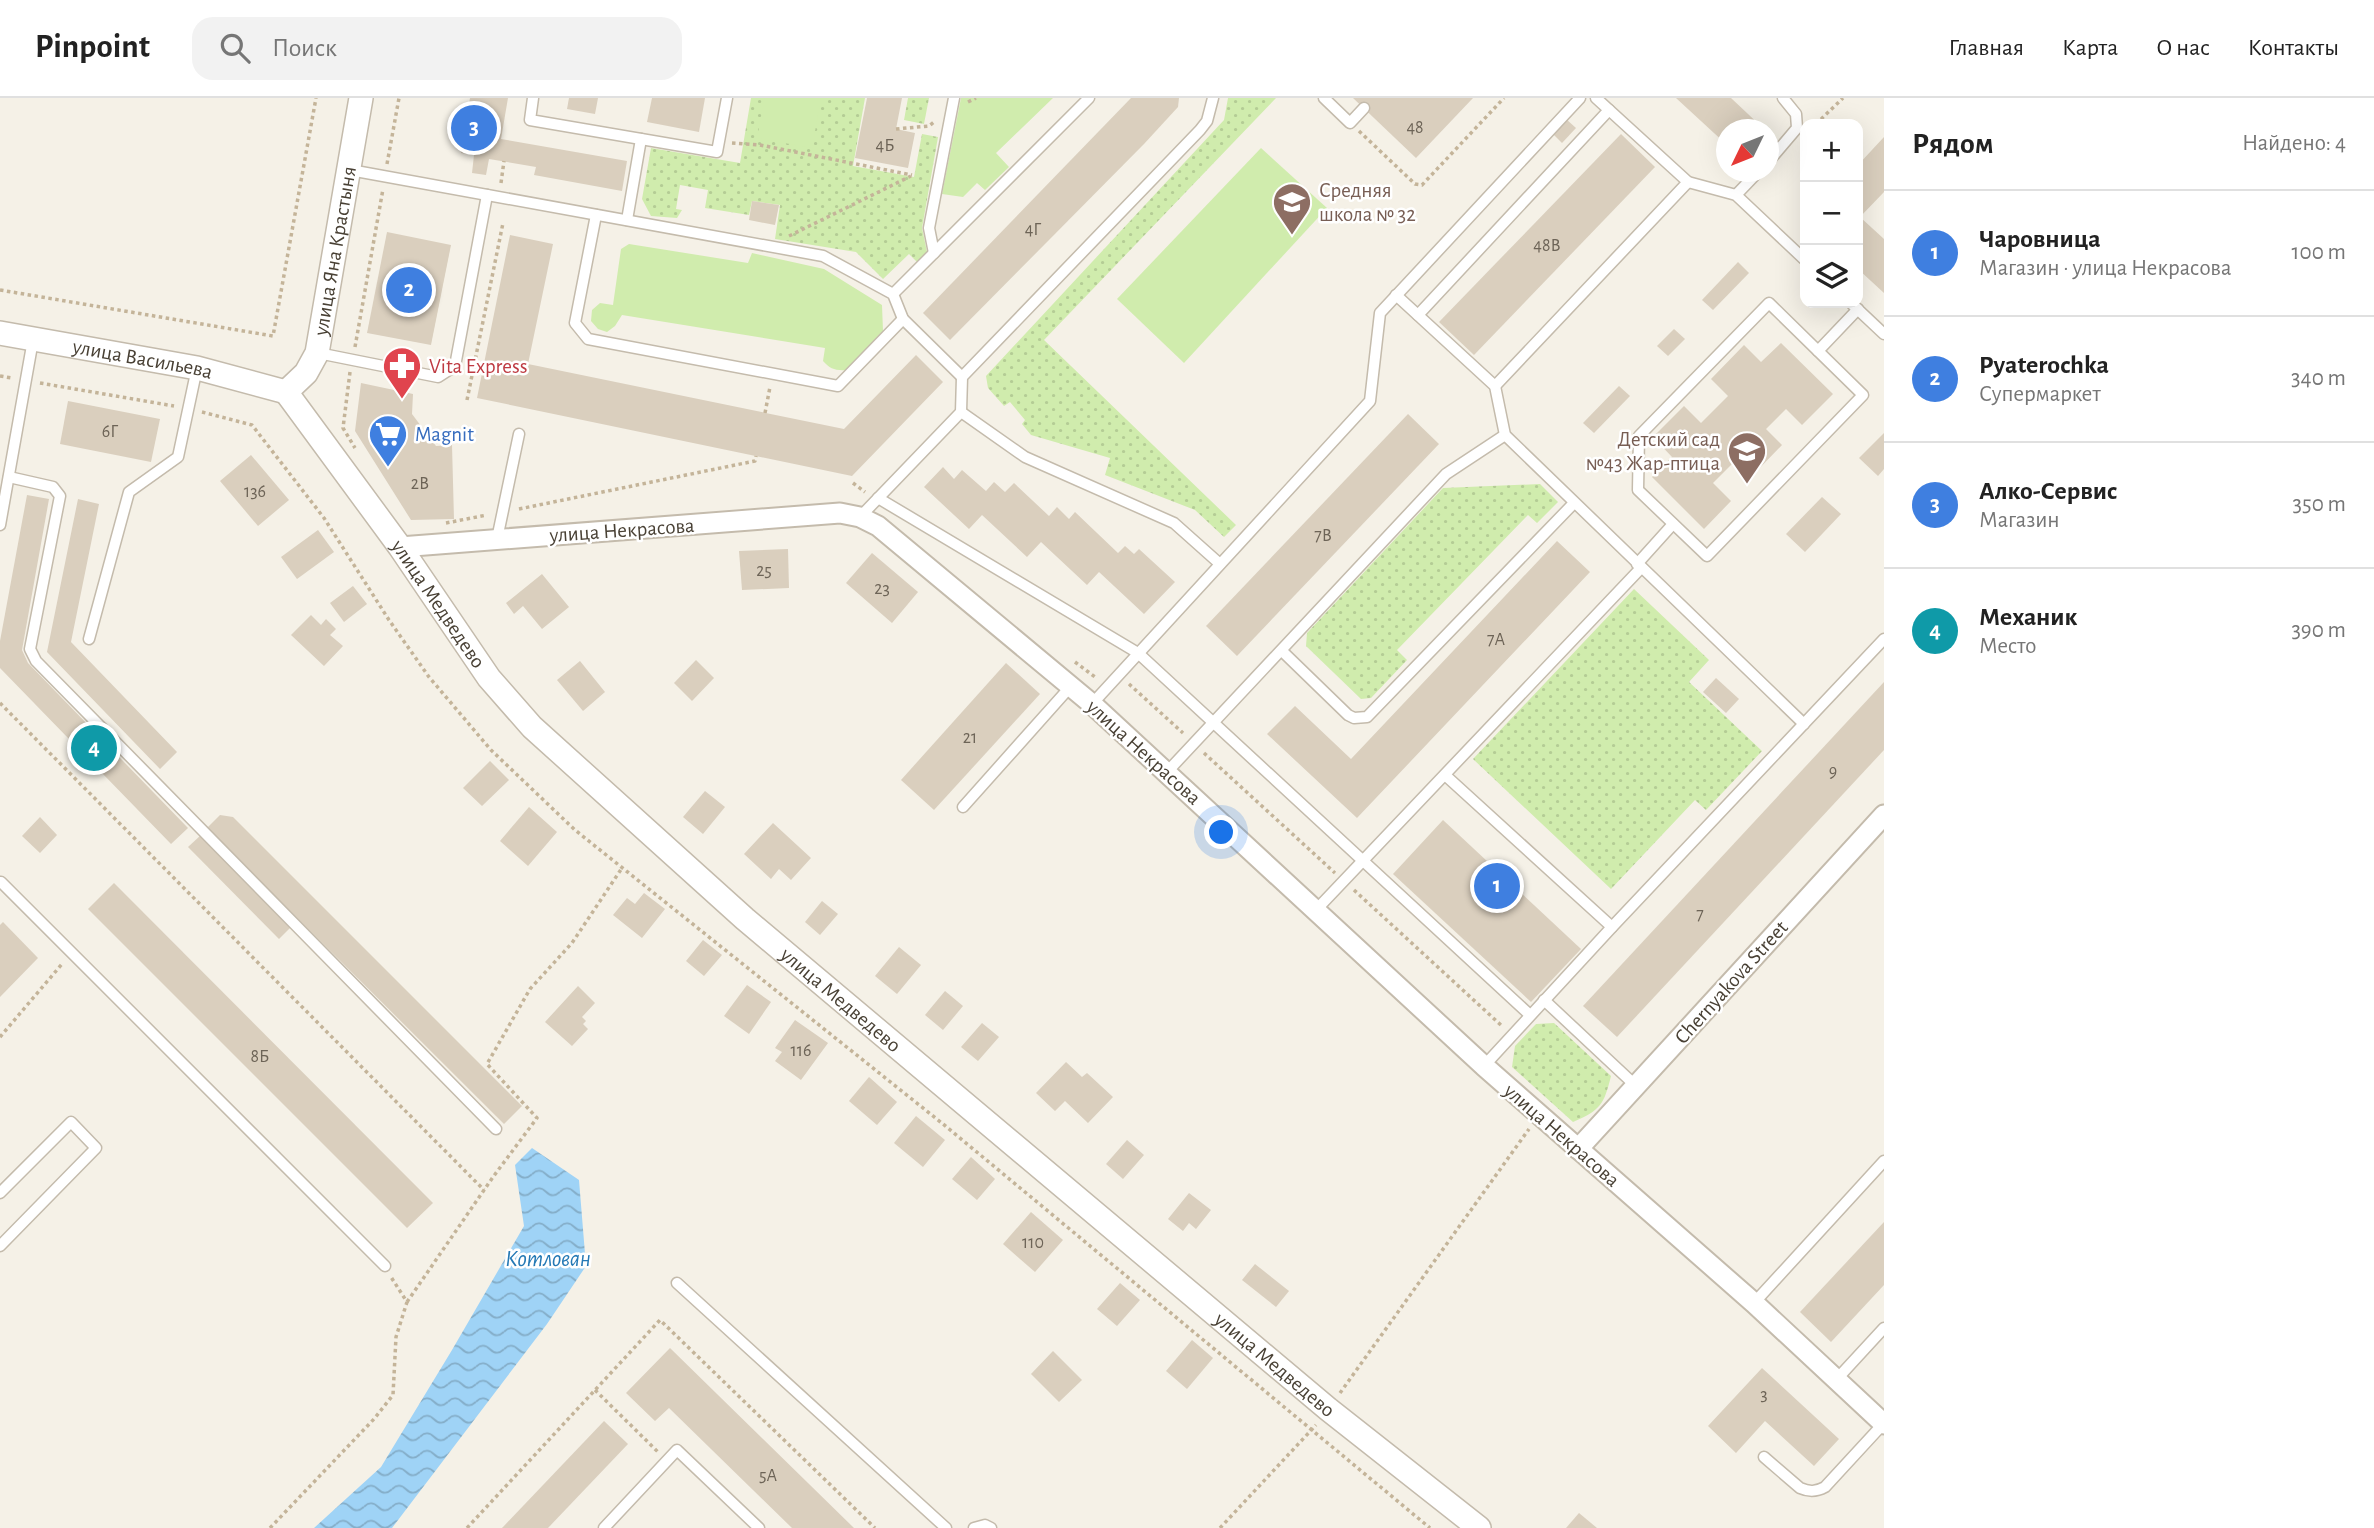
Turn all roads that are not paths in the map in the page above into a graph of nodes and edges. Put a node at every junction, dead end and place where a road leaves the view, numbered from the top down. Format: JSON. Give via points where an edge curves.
{"nodes":[{"id":1,"x":361,"y":98,"type":"edge"},
{"id":2,"x":533,"y":98,"type":"edge"},
{"id":3,"x":727,"y":98,"type":"edge"},
{"id":4,"x":954,"y":98,"type":"edge"},
{"id":5,"x":1088,"y":98,"type":"edge"},
{"id":6,"x":1213,"y":98,"type":"edge"},
{"id":7,"x":1324,"y":98,"type":"edge"},
{"id":8,"x":1580,"y":98,"type":"edge"},
{"id":9,"x":1596,"y":98,"type":"edge"},
{"id":10,"x":1783,"y":98,"type":"edge"},
{"id":11,"x":1364,"y":108,"type":"dead end"},
{"id":12,"x":1609,"y":110,"type":"junction"},
{"id":13,"x":641,"y":139,"type":"junction"},
{"id":14,"x":1779,"y":149,"type":"edge"},
{"id":15,"x":350,"y":170,"type":"junction"},
{"id":16,"x":1688,"y":182,"type":"junction"},
{"id":17,"x":1748,"y":182,"type":"edge"},
{"id":18,"x":487,"y":195,"type":"junction"},
{"id":19,"x":1736,"y":195,"type":"junction"},
{"id":20,"x":596,"y":215,"type":"junction"},
{"id":21,"x":627,"y":220,"type":"junction"},
{"id":22,"x":934,"y":253,"type":"junction"},
{"id":23,"x":1800,"y":255,"type":"edge"},
{"id":24,"x":893,"y":294,"type":"junction"},
{"id":25,"x":1396,"y":295,"type":"junction"},
{"id":26,"x":1852,"y":308,"type":"edge"},
{"id":27,"x":1856,"y":308,"type":"edge"},
{"id":28,"x":1418,"y":315,"type":"junction"},
{"id":29,"x":903,"y":319,"type":"junction"},
{"id":30,"x":0,"y":333,"type":"edge"},
{"id":31,"x":1884,"y":334,"type":"edge"},
{"id":32,"x":33,"y":339,"type":"junction"},
{"id":33,"x":1818,"y":351,"type":"junction"},
{"id":34,"x":317,"y":353,"type":"junction"},
{"id":35,"x":197,"y":368,"type":"junction"},
{"id":36,"x":962,"y":377,"type":"junction"},
{"id":37,"x":1494,"y":386,"type":"junction"},
{"id":38,"x":286,"y":392,"type":"junction"},
{"id":39,"x":961,"y":412,"type":"junction"},
{"id":40,"x":519,"y":434,"type":"dead end"},
{"id":41,"x":1505,"y":435,"type":"junction"},
{"id":42,"x":0,"y":460,"type":"edge"},
{"id":43,"x":11,"y":463,"type":"junction"},
{"id":44,"x":9,"y":477,"type":"junction"},
{"id":45,"x":878,"y":498,"type":"junction"},
{"id":46,"x":1574,"y":503,"type":"junction"},
{"id":47,"x":860,"y":517,"type":"junction"},
{"id":48,"x":1673,"y":524,"type":"junction"},
{"id":49,"x":0,"y":525,"type":"edge"},
{"id":50,"x":497,"y":539,"type":"junction"},
{"id":51,"x":400,"y":547,"type":"junction"},
{"id":52,"x":1220,"y":564,"type":"junction"},
{"id":53,"x":1639,"y":566,"type":"junction"},
{"id":54,"x":89,"y":639,"type":"dead end"},
{"id":55,"x":1884,"y":639,"type":"edge"},
{"id":56,"x":1282,"y":651,"type":"junction"},
{"id":57,"x":1138,"y":653,"type":"junction"},
{"id":58,"x":1071,"y":686,"type":"junction"},
{"id":59,"x":1091,"y":704,"type":"junction"},
{"id":60,"x":1214,"y":722,"type":"junction"},
{"id":61,"x":1804,"y":724,"type":"junction"},
{"id":62,"x":1167,"y":772,"type":"junction"},
{"id":63,"x":1445,"y":775,"type":"junction"},
{"id":64,"x":963,"y":807,"type":"dead end"},
{"id":65,"x":1884,"y":815,"type":"edge"},
{"id":66,"x":1363,"y":861,"type":"junction"},
{"id":67,"x":0,"y":882,"type":"edge"},
{"id":68,"x":1316,"y":910,"type":"junction"},
{"id":69,"x":1612,"y":927,"type":"junction"},
{"id":70,"x":1544,"y":1000,"type":"junction"},
{"id":71,"x":1530,"y":1015,"type":"junction"},
{"id":72,"x":1484,"y":1066,"type":"junction"},
{"id":73,"x":1636,"y":1086,"type":"junction"},
{"id":74,"x":496,"y":1129,"type":"dead end"},
{"id":75,"x":1578,"y":1149,"type":"junction"},
{"id":76,"x":1884,"y":1161,"type":"edge"},
{"id":77,"x":0,"y":1193,"type":"edge"},
{"id":78,"x":0,"y":1246,"type":"edge"},
{"id":79,"x":385,"y":1266,"type":"road end"},
{"id":80,"x":677,"y":1283,"type":"dead end"},
{"id":81,"x":1754,"y":1303,"type":"junction"},
{"id":82,"x":1884,"y":1328,"type":"edge"},
{"id":83,"x":1836,"y":1380,"type":"junction"},
{"id":84,"x":1884,"y":1424,"type":"edge"},
{"id":85,"x":1764,"y":1457,"type":"dead end"},
{"id":86,"x":604,"y":1528,"type":"edge"},
{"id":87,"x":759,"y":1528,"type":"edge"},
{"id":88,"x":946,"y":1528,"type":"edge"},
{"id":89,"x":974,"y":1528,"type":"edge"},
{"id":90,"x":991,"y":1528,"type":"edge"},
{"id":91,"x":1479,"y":1528,"type":"edge"}],
"edges":[{"from":1,"to":15,"type":"street","name":"улица Яна Крастыня"},
{"from":2,"to":13,"type":"lane","via":[[530,120]]},
{"from":3,"to":13,"type":"lane","via":[[717,152]]},
{"from":4,"to":22,"type":"lane","via":[[929,229]]},
{"from":5,"to":22,"type":"lane"},
{"from":6,"to":36,"type":"lane","via":[[1200,130]]},
{"from":7,"to":11,"type":"lane","via":[[1350,123]]},
{"from":8,"to":25,"type":"lane"},
{"from":9,"to":12,"type":"lane"},
{"from":10,"to":14,"type":"lane","via":[[1796,114],[1797,128]]},
{"from":12,"to":16,"type":"lane"},
{"from":12,"to":28,"type":"lane"},
{"from":13,"to":21,"type":"lane"},
{"from":15,"to":18,"type":"lane"},
{"from":15,"to":34,"type":"street","name":"улица Яна Крастыня"},
{"from":16,"to":19,"type":"lane"},
{"from":16,"to":37,"type":"lane"},
{"from":17,"to":19,"type":"lane"},
{"from":18,"to":20,"type":"lane"},
{"from":18,"to":34,"type":"lane","via":[[455,366],[438,377]]},
{"from":19,"to":23,"type":"lane"},
{"from":20,"to":21,"type":"lane"},
{"from":20,"to":29,"type":"lane","via":[[575,323],[588,339],[838,386]]},
{"from":21,"to":24,"type":"lane","via":[[823,256]]},
{"from":22,"to":24,"type":"lane"},
{"from":24,"to":29,"type":"lane"},
{"from":25,"to":28,"type":"lane"},
{"from":25,"to":52,"type":"lane","via":[[1380,313],[1370,401]]},
{"from":26,"to":33,"type":"lane"},
{"from":27,"to":31,"type":"lane"},
{"from":28,"to":37,"type":"lane"},
{"from":29,"to":36,"type":"lane"},
{"from":30,"to":32,"type":"street","name":"улица Васильева"},
{"from":32,"to":35,"type":"street","name":"улица Васильева"},
{"from":32,"to":43,"type":"lane"},
{"from":33,"to":48,"type":"lane","via":[[1863,395],[1707,556]]},
{"from":33,"to":48,"type":"lane","via":[[1769,303],[1639,436],[1639,490]]},
{"from":34,"to":38,"type":"street","name":"улица Яна Крастыня","via":[[306,373]]},
{"from":35,"to":38,"type":"street","name":"улица Васильева"},
{"from":35,"to":54,"type":"lane","via":[[178,457],[129,492]]},
{"from":36,"to":39,"type":"lane"},
{"from":37,"to":41,"type":"lane"},
{"from":38,"to":51,"type":"street","name":"улица Медведево"},
{"from":39,"to":45,"type":"lane"},
{"from":39,"to":52,"type":"lane","via":[[1025,457],[1174,523]]},
{"from":40,"to":50,"type":"lane"},
{"from":41,"to":46,"type":"lane"},
{"from":41,"to":56,"type":"lane","via":[[1447,474]]},
{"from":42,"to":43,"type":"lane"},
{"from":43,"to":44,"type":"lane"},
{"from":44,"to":49,"type":"lane"},
{"from":44,"to":74,"type":"lane","via":[[53,486],[60,496],[30,649],[36,661]]},
{"from":45,"to":47,"type":"lane"},
{"from":45,"to":57,"type":"lane"},
{"from":46,"to":53,"type":"lane"},
{"from":46,"to":56,"type":"lane","via":[[1367,717],[1348,715]]},
{"from":47,"to":50,"type":"street","name":"улица Некрасова","via":[[841,513]]},
{"from":47,"to":58,"type":"street","name":"улица Некрасова","via":[[878,526]]},
{"from":48,"to":53,"type":"lane"},
{"from":50,"to":51,"type":"street","name":"улица Некрасова"},
{"from":51,"to":91,"type":"street","name":"улица Медведево","via":[[489,678],[532,727],[745,919],[1328,1409]]},
{"from":52,"to":57,"type":"lane"},
{"from":53,"to":61,"type":"lane"},
{"from":53,"to":63,"type":"lane"},
{"from":55,"to":61,"type":"lane"},
{"from":56,"to":60,"type":"lane"},
{"from":57,"to":59,"type":"lane"},
{"from":57,"to":60,"type":"lane"},
{"from":58,"to":59,"type":"street","name":"улица Некрасова"},
{"from":58,"to":64,"type":"lane"},
{"from":59,"to":62,"type":"street","name":"улица Некрасова"},
{"from":60,"to":62,"type":"lane"},
{"from":60,"to":66,"type":"lane"},
{"from":61,"to":69,"type":"lane"},
{"from":62,"to":68,"type":"street","name":"улица Некрасова"},
{"from":63,"to":66,"type":"lane"},
{"from":63,"to":69,"type":"lane"},
{"from":65,"to":73,"type":"street","name":"Chernyakova Street"},
{"from":66,"to":68,"type":"lane"},
{"from":66,"to":71,"type":"lane"},
{"from":67,"to":79,"type":"lane"},
{"from":68,"to":72,"type":"street","name":"улица Некрасова"},
{"from":69,"to":70,"type":"lane"},
{"from":70,"to":71,"type":"lane"},
{"from":70,"to":73,"type":"lane"},
{"from":71,"to":72,"type":"lane"},
{"from":72,"to":75,"type":"street","name":"улица Некрасова"},
{"from":73,"to":75,"type":"street","name":"Chernyakova Street"},
{"from":75,"to":81,"type":"street","name":"улица Некрасова"},
{"from":76,"to":81,"type":"lane"},
{"from":77,"to":78,"type":"lane","via":[[71,1122],[96,1148]]},
{"from":80,"to":88,"type":"lane"},
{"from":81,"to":83,"type":"street","name":"улица Некрасова"},
{"from":82,"to":83,"type":"lane"},
{"from":83,"to":84,"type":"street","name":"улица Некрасова"},
{"from":84,"to":85,"type":"lane","via":[[1820,1490],[1800,1488]]},
{"from":86,"to":87,"type":"lane","via":[[677,1450]]},
{"from":89,"to":90,"type":"lane"}]}
